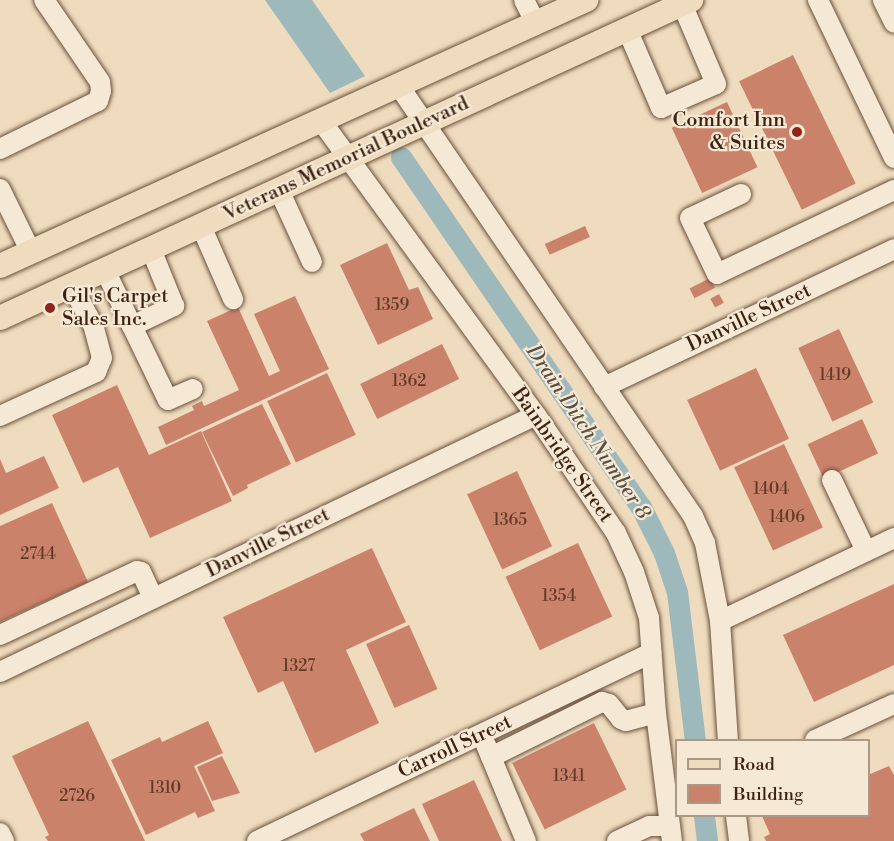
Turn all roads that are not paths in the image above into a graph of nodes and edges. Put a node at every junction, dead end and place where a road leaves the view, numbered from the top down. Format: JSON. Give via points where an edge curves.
{"nodes":[{"id":1,"x":44,"y":0,"type":"edge"},
{"id":2,"x":524,"y":0,"type":"edge"},
{"id":3,"x":586,"y":0,"type":"edge"},
{"id":4,"x":818,"y":0,"type":"edge"},
{"id":5,"x":883,"y":0,"type":"edge"},
{"id":6,"x":686,"y":2,"type":"edge"},
{"id":7,"x":535,"y":22,"type":"junction"},
{"id":8,"x":894,"y":23,"type":"edge"},
{"id":9,"x":627,"y":29,"type":"junction"},
{"id":10,"x":399,"y":86,"type":"junction"},
{"id":11,"x":322,"y":122,"type":"junction"},
{"id":12,"x":425,"y":123,"type":"junction"},
{"id":13,"x":0,"y":150,"type":"edge"},
{"id":14,"x":351,"y":157,"type":"junction"},
{"id":15,"x":894,"y":158,"type":"edge"},
{"id":16,"x":0,"y":189,"type":"edge"},
{"id":17,"x":279,"y":190,"type":"junction"},
{"id":18,"x":894,"y":190,"type":"edge"},
{"id":19,"x":741,"y":194,"type":"dead end"},
{"id":20,"x":201,"y":226,"type":"junction"},
{"id":21,"x":151,"y":249,"type":"junction"},
{"id":22,"x":894,"y":249,"type":"edge"},
{"id":23,"x":31,"y":252,"type":"junction"},
{"id":24,"x":312,"y":262,"type":"dead end"},
{"id":25,"x":0,"y":266,"type":"edge"},
{"id":26,"x":105,"y":270,"type":"junction"},
{"id":27,"x":71,"y":285,"type":"junction"},
{"id":28,"x":233,"y":299,"type":"dead end"},
{"id":29,"x":0,"y":318,"type":"edge"},
{"id":30,"x":132,"y":326,"type":"junction"},
{"id":31,"x":604,"y":387,"type":"junction"},
{"id":32,"x":193,"y":389,"type":"dead end"},
{"id":33,"x":536,"y":415,"type":"junction"},
{"id":34,"x":0,"y":416,"type":"edge"},
{"id":35,"x":832,"y":480,"type":"dead end"},
{"id":36,"x":894,"y":537,"type":"edge"},
{"id":37,"x":866,"y":551,"type":"junction"},
{"id":38,"x":153,"y":598,"type":"junction"},
{"id":39,"x":720,"y":621,"type":"junction"},
{"id":40,"x":0,"y":635,"type":"edge"},
{"id":41,"x":652,"y":653,"type":"junction"},
{"id":42,"x":0,"y":672,"type":"edge"},
{"id":43,"x":894,"y":704,"type":"edge"},
{"id":44,"x":656,"y":713,"type":"junction"},
{"id":45,"x":482,"y":734,"type":"junction"},
{"id":46,"x":728,"y":739,"type":"edge"},
{"id":47,"x":819,"y":739,"type":"edge"},
{"id":48,"x":491,"y":757,"type":"junction"},
{"id":49,"x":735,"y":817,"type":"edge"},
{"id":50,"x":0,"y":833,"type":"edge"},
{"id":51,"x":671,"y":833,"type":"edge"},
{"id":52,"x":4,"y":841,"type":"edge"},
{"id":53,"x":257,"y":841,"type":"edge"},
{"id":54,"x":526,"y":841,"type":"edge"},
{"id":55,"x":617,"y":841,"type":"edge"},
{"id":56,"x":738,"y":841,"type":"edge"}],
"edges":[{"from":1,"to":13,"type":"street","via":[[100,82],[101,91],[98,101]]},
{"from":2,"to":7,"type":"street"},
{"from":3,"to":7,"type":"main road"},
{"from":4,"to":15,"type":"street"},
{"from":5,"to":8,"type":"street"},
{"from":6,"to":9,"type":"main road","name":"Veterans Memorial Boulevard"},
{"from":6,"to":9,"type":"street","via":[[716,84],[661,108]]},
{"from":7,"to":10,"type":"main road"},
{"from":9,"to":12,"type":"main road","name":"Veterans Memorial Boulevard"},
{"from":10,"to":11,"type":"main road"},
{"from":10,"to":12,"type":"street"},
{"from":11,"to":14,"type":"street","name":"Bainbridge Street"},
{"from":11,"to":23,"type":"main road"},
{"from":12,"to":14,"type":"main road","name":"Veterans Memorial Boulevard"},
{"from":12,"to":31,"type":"street"},
{"from":14,"to":17,"type":"main road","name":"Veterans Memorial Boulevard"},
{"from":14,"to":33,"type":"street","name":"Bainbridge Street"},
{"from":16,"to":23,"type":"street"},
{"from":17,"to":20,"type":"main road","name":"Veterans Memorial Boulevard"},
{"from":17,"to":24,"type":"street"},
{"from":18,"to":19,"type":"street","via":[[717,274],[690,218]]},
{"from":20,"to":21,"type":"main road","name":"Veterans Memorial Boulevard"},
{"from":20,"to":28,"type":"street"},
{"from":21,"to":26,"type":"main road","name":"Veterans Memorial Boulevard"},
{"from":21,"to":30,"type":"street","via":[[174,306]]},
{"from":22,"to":31,"type":"street","name":"Danville Street"},
{"from":23,"to":25,"type":"main road"},
{"from":26,"to":27,"type":"main road","name":"Veterans Memorial Boulevard"},
{"from":26,"to":30,"type":"street"},
{"from":27,"to":29,"type":"main road","name":"Veterans Memorial Boulevard"},
{"from":27,"to":34,"type":"street","via":[[93,326],[102,358],[96,372]]},
{"from":30,"to":32,"type":"street","via":[[168,400]]},
{"from":31,"to":39,"type":"street","via":[[693,516],[705,543]]},
{"from":33,"to":38,"type":"street","name":"Danville Street"},
{"from":33,"to":41,"type":"street","name":"Bainbridge Street","via":[[616,533],[649,618]]},
{"from":35,"to":37,"type":"street"},
{"from":36,"to":37,"type":"street"},
{"from":37,"to":39,"type":"street"},
{"from":38,"to":40,"type":"street","via":[[137,571]]},
{"from":38,"to":42,"type":"street","name":"Danville Street"},
{"from":39,"to":46,"type":"street"},
{"from":41,"to":44,"type":"street","name":"Bainbridge Street"},
{"from":41,"to":45,"type":"street","name":"Carroll Street"},
{"from":43,"to":47,"type":"street"},
{"from":44,"to":48,"type":"street","via":[[626,721],[602,702]]},
{"from":44,"to":51,"type":"street","name":"Bainbridge Street"},
{"from":45,"to":48,"type":"street"},
{"from":45,"to":53,"type":"street","name":"Carroll Street"},
{"from":48,"to":54,"type":"street"},
{"from":49,"to":56,"type":"street"},
{"from":50,"to":52,"type":"street"},
{"from":51,"to":55,"type":"street","via":[[650,826]]}]}
